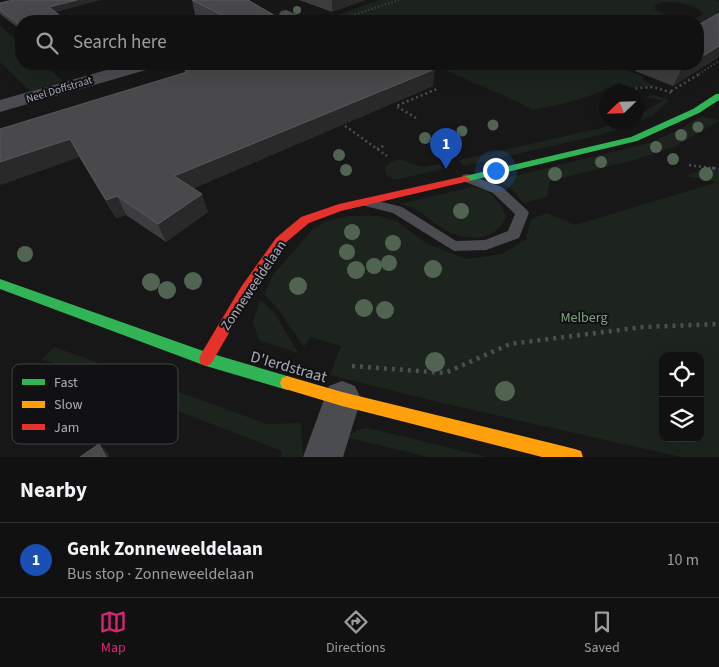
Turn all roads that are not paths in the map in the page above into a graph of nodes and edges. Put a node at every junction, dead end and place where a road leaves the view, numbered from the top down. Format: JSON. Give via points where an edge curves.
{"nodes":[{"id":1,"x":126,"y":70,"type":"edge"},
{"id":2,"x":719,"y":96,"type":"edge"},
{"id":3,"x":0,"y":106,"type":"edge"},
{"id":4,"x":467,"y":178,"type":"junction"},
{"id":5,"x":366,"y":202,"type":"junction"},
{"id":6,"x":0,"y":284,"type":"edge"},
{"id":7,"x":206,"y":359,"type":"junction"},
{"id":8,"x":343,"y":382,"type":"junction"},
{"id":9,"x":323,"y":457,"type":"edge"},
{"id":10,"x":575,"y":457,"type":"edge"}],
"edges":[{"from":1,"to":3,"type":"street","name":"Neel Doffstraat"},
{"from":2,"to":4,"type":"street","name":"Zonneweeldelaan","via":[[696,111],[634,139]]},
{"from":4,"to":5,"type":"street","name":"Zonneweeldelaan"},
{"from":4,"to":5,"type":"lane","name":"Zonneweeldelaan","via":[[490,184],[507,195],[522,213],[514,234],[486,244],[454,246],[397,210]]},
{"from":5,"to":7,"type":"street","name":"Zonneweeldelaan","via":[[306,220],[280,241]]},
{"from":6,"to":7,"type":"street","name":"D'Ierdstraat"},
{"from":7,"to":8,"type":"street","name":"D'Ierdstraat"},
{"from":8,"to":9,"type":"street"},
{"from":8,"to":10,"type":"street","name":"D'Ierdstraat"}]}
